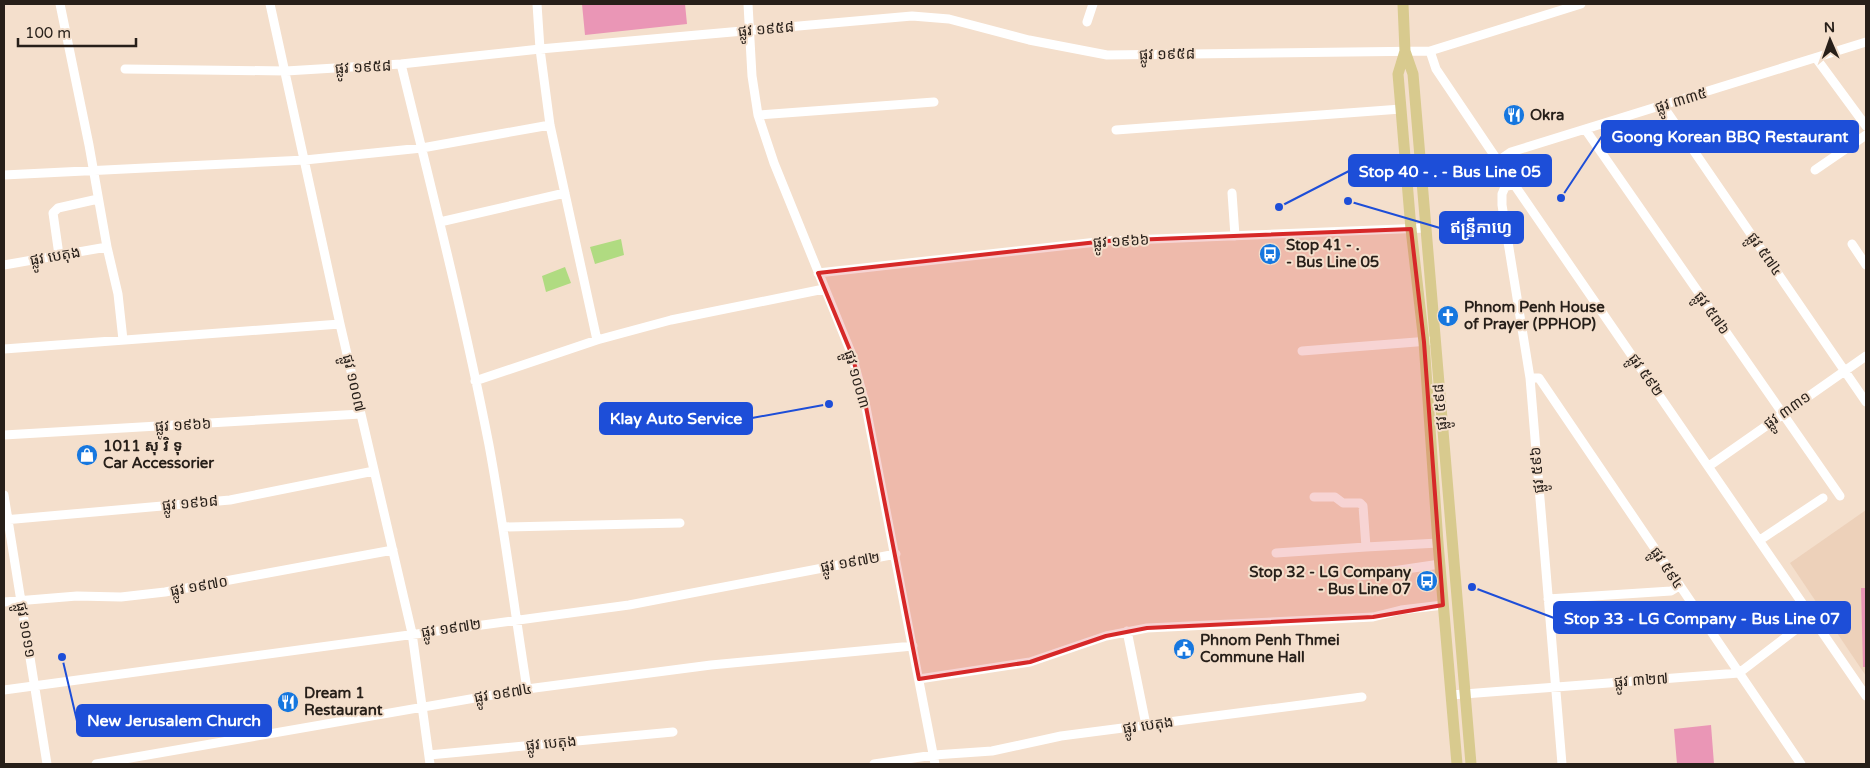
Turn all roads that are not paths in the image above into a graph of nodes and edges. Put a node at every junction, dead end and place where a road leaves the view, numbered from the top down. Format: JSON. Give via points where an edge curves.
{"nodes":[{"id":1,"x":60,"y":4,"type":"edge"},
{"id":2,"x":270,"y":4,"type":"edge"},
{"id":3,"x":538,"y":4,"type":"edge"},
{"id":4,"x":748,"y":4,"type":"edge"},
{"id":5,"x":1093,"y":4,"type":"edge"},
{"id":6,"x":1403,"y":4,"type":"edge"},
{"id":7,"x":1581,"y":4,"type":"edge"},
{"id":8,"x":1088,"y":22,"type":"dead end"},
{"id":9,"x":750,"y":30,"type":"junction"},
{"id":10,"x":1866,"y":42,"type":"edge"},
{"id":11,"x":540,"y":49,"type":"junction"},
{"id":12,"x":1405,"y":51,"type":"junction"},
{"id":13,"x":1430,"y":51,"type":"junction"},
{"id":14,"x":1816,"y":58,"type":"junction"},
{"id":15,"x":401,"y":64,"type":"junction"},
{"id":16,"x":125,"y":69,"type":"dead end"},
{"id":17,"x":286,"y":71,"type":"junction"},
{"id":18,"x":934,"y":102,"type":"dead end"},
{"id":19,"x":1663,"y":106,"type":"junction"},
{"id":20,"x":1401,"y":109,"type":"junction"},
{"id":21,"x":758,"y":115,"type":"junction"},
{"id":22,"x":550,"y":125,"type":"junction"},
{"id":23,"x":1866,"y":126,"type":"edge"},
{"id":24,"x":1585,"y":129,"type":"junction"},
{"id":25,"x":1116,"y":130,"type":"dead end"},
{"id":26,"x":1866,"y":135,"type":"edge"},
{"id":27,"x":422,"y":148,"type":"junction"},
{"id":28,"x":305,"y":160,"type":"junction"},
{"id":29,"x":1498,"y":161,"type":"junction"},
{"id":30,"x":93,"y":169,"type":"junction"},
{"id":31,"x":1815,"y":170,"type":"dead end"},
{"id":32,"x":4,"y":174,"type":"edge"},
{"id":33,"x":1514,"y":184,"type":"junction"},
{"id":34,"x":1232,"y":193,"type":"dead end"},
{"id":35,"x":565,"y":194,"type":"junction"},
{"id":36,"x":98,"y":199,"type":"junction"},
{"id":37,"x":440,"y":222,"type":"junction"},
{"id":38,"x":1425,"y":228,"type":"junction"},
{"id":39,"x":1411,"y":229,"type":"junction"},
{"id":40,"x":1235,"y":236,"type":"junction"},
{"id":41,"x":1852,"y":244,"type":"dead end"},
{"id":42,"x":107,"y":247,"type":"junction"},
{"id":43,"x":59,"y":255,"type":"junction"},
{"id":44,"x":1866,"y":264,"type":"edge"},
{"id":45,"x":4,"y":265,"type":"edge"},
{"id":46,"x":818,"y":273,"type":"junction"},
{"id":47,"x":824,"y":289,"type":"junction"},
{"id":48,"x":340,"y":324,"type":"junction"},
{"id":49,"x":123,"y":340,"type":"junction"},
{"id":50,"x":597,"y":340,"type":"junction"},
{"id":51,"x":1429,"y":341,"type":"junction"},
{"id":52,"x":4,"y":349,"type":"edge"},
{"id":53,"x":1302,"y":351,"type":"dead end"},
{"id":54,"x":1866,"y":356,"type":"edge"},
{"id":55,"x":1845,"y":370,"type":"junction"},
{"id":56,"x":1530,"y":378,"type":"junction"},
{"id":57,"x":475,"y":381,"type":"junction"},
{"id":58,"x":1866,"y":402,"type":"edge"},
{"id":59,"x":1784,"y":412,"type":"junction"},
{"id":60,"x":361,"y":414,"type":"junction"},
{"id":61,"x":4,"y":435,"type":"edge"},
{"id":62,"x":1709,"y":466,"type":"junction"},
{"id":63,"x":374,"y":471,"type":"junction"},
{"id":64,"x":4,"y":495,"type":"edge"},
{"id":65,"x":1840,"y":496,"type":"dead end"},
{"id":66,"x":1314,"y":497,"type":"dead end"},
{"id":67,"x":1823,"y":498,"type":"dead end"},
{"id":68,"x":6,"y":520,"type":"edge"},
{"id":69,"x":680,"y":522,"type":"dead end"},
{"id":70,"x":503,"y":527,"type":"junction"},
{"id":71,"x":1760,"y":540,"type":"junction"},
{"id":72,"x":1438,"y":543,"type":"junction"},
{"id":73,"x":1366,"y":548,"type":"junction"},
{"id":74,"x":393,"y":550,"type":"junction"},
{"id":75,"x":1276,"y":553,"type":"dead end"},
{"id":76,"x":896,"y":554,"type":"junction"},
{"id":77,"x":1440,"y":564,"type":"junction"},
{"id":78,"x":1359,"y":576,"type":"dead end"},
{"id":79,"x":1679,"y":586,"type":"junction"},
{"id":80,"x":1548,"y":599,"type":"junction"},
{"id":81,"x":21,"y":601,"type":"junction"},
{"id":82,"x":4,"y":602,"type":"edge"},
{"id":83,"x":1443,"y":605,"type":"junction"},
{"id":84,"x":1812,"y":617,"type":"junction"},
{"id":85,"x":516,"y":619,"type":"junction"},
{"id":86,"x":1127,"y":631,"type":"junction"},
{"id":87,"x":412,"y":633,"type":"junction"},
{"id":88,"x":913,"y":646,"type":"junction"},
{"id":89,"x":1739,"y":673,"type":"junction"},
{"id":90,"x":919,"y":679,"type":"junction"},
{"id":91,"x":35,"y":687,"type":"junction"},
{"id":92,"x":1555,"y":687,"type":"junction"},
{"id":93,"x":527,"y":689,"type":"junction"},
{"id":94,"x":4,"y":690,"type":"edge"},
{"id":95,"x":1465,"y":694,"type":"junction"},
{"id":96,"x":1451,"y":695,"type":"junction"},
{"id":97,"x":1866,"y":696,"type":"edge"},
{"id":98,"x":1362,"y":697,"type":"dead end"},
{"id":99,"x":423,"y":706,"type":"junction"},
{"id":100,"x":1146,"y":726,"type":"junction"},
{"id":101,"x":673,"y":732,"type":"dead end"},
{"id":102,"x":429,"y":754,"type":"junction"},
{"id":103,"x":934,"y":760,"type":"edge"},
{"id":104,"x":1797,"y":763,"type":"edge"},
{"id":105,"x":47,"y":764,"type":"edge"},
{"id":106,"x":96,"y":764,"type":"edge"},
{"id":107,"x":430,"y":764,"type":"edge"},
{"id":108,"x":874,"y":764,"type":"edge"},
{"id":109,"x":1457,"y":764,"type":"edge"},
{"id":110,"x":1471,"y":764,"type":"edge"},
{"id":111,"x":1562,"y":764,"type":"edge"}],
"edges":[{"from":1,"to":30,"type":"street"},
{"from":2,"to":17,"type":"street","name":"ផ្លូវ ១០០៧"},
{"from":3,"to":11,"type":"street"},
{"from":4,"to":9,"type":"street","name":"ផ្លូវ ១០០៣"},
{"from":5,"to":8,"type":"street"},
{"from":6,"to":12,"type":"main road","name":"ផ្លូវ ៥៩៨"},
{"from":7,"to":13,"type":"street","name":"ផ្លូវ ១៩៥៨"},
{"from":9,"to":11,"type":"street","name":"ផ្លូវ ១៩៥៨"},
{"from":9,"to":12,"type":"street","name":"ផ្លូវ ១៩៥៨","via":[[926,17],[948,19],[1107,55]]},
{"from":9,"to":21,"type":"street","name":"ផ្លូវ ១០០៣"},
{"from":10,"to":14,"type":"street","name":"ផ្លូវ ៣៣៥"},
{"from":11,"to":15,"type":"street","name":"ផ្លូវ ១៩៥៨"},
{"from":11,"to":22,"type":"street"},
{"from":12,"to":13,"type":"street","name":"ផ្លូវ ១៩៥៨"},
{"from":12,"to":20,"type":"main road","name":"ផ្លូវ ៥៩៨","via":[[1398,74]]},
{"from":12,"to":38,"type":"main road","name":"ផ្លូវ ៥៩៨","via":[[1413,74]]},
{"from":13,"to":29,"type":"street","name":"ផ្លូវ ៥៩២","via":[[1436,69]]},
{"from":14,"to":19,"type":"street","name":"ផ្លូវ ៣៣៥"},
{"from":14,"to":23,"type":"street"},
{"from":15,"to":17,"type":"street","name":"ផ្លូវ ១៩៥៨"},
{"from":15,"to":27,"type":"street"},
{"from":16,"to":17,"type":"street","name":"ផ្លូវ ១៩៥៨"},
{"from":17,"to":28,"type":"street","name":"ផ្លូវ ១០០៧"},
{"from":18,"to":21,"type":"street"},
{"from":19,"to":24,"type":"street","name":"ផ្លូវ ៣៣៥"},
{"from":19,"to":55,"type":"street","name":"ផ្លូវ ៥៧៤"},
{"from":20,"to":25,"type":"street"},
{"from":20,"to":39,"type":"main road","name":"ផ្លូវ ៥៩៨"},
{"from":21,"to":46,"type":"street","name":"ផ្លូវ ១០០៣"},
{"from":22,"to":27,"type":"street"},
{"from":22,"to":35,"type":"street"},
{"from":24,"to":29,"type":"street","name":"ផ្លូវ ៣៣៥","via":[[1511,152]]},
{"from":24,"to":59,"type":"street","name":"ផ្លូវ ៥៧៦"},
{"from":26,"to":31,"type":"street"},
{"from":27,"to":28,"type":"street"},
{"from":27,"to":37,"type":"street"},
{"from":28,"to":30,"type":"street"},
{"from":28,"to":48,"type":"street","name":"ផ្លូវ ១០០៧"},
{"from":29,"to":33,"type":"street","name":"ផ្លូវ ៥៩២"},
{"from":30,"to":32,"type":"street"},
{"from":30,"to":36,"type":"street"},
{"from":33,"to":56,"type":"street","name":"ផ្លូវ ៥៩៦","via":[[1505,187],[1502,205]]},
{"from":33,"to":62,"type":"street","name":"ផ្លូវ ៥៩២"},
{"from":34,"to":40,"type":"street"},
{"from":35,"to":37,"type":"street"},
{"from":35,"to":50,"type":"street"},
{"from":36,"to":42,"type":"street"},
{"from":36,"to":43,"type":"street","via":[[58,208],[53,213]]},
{"from":37,"to":57,"type":"street"},
{"from":38,"to":39,"type":"street","name":"ផ្លូវ ១៩៦៦"},
{"from":38,"to":51,"type":"main road","name":"ផ្លូវ ៥៩៨"},
{"from":39,"to":40,"type":"street","name":"ផ្លូវ ១៩៦៦"},
{"from":39,"to":51,"type":"main road","name":"ផ្លូវ ៥៩៨"},
{"from":40,"to":46,"type":"street","name":"ផ្លូវ ១៩៦៦","via":[[1106,241]]},
{"from":41,"to":44,"type":"street"},
{"from":42,"to":43,"type":"street","name":"ផ្លូវ បេតុង"},
{"from":42,"to":49,"type":"street","via":[[118,294]]},
{"from":43,"to":45,"type":"street","name":"ផ្លូវ បេតុង"},
{"from":46,"to":47,"type":"street","name":"ផ្លូវ ១០០៣"},
{"from":47,"to":50,"type":"street","via":[[671,320]]},
{"from":47,"to":76,"type":"street","name":"ផ្លូវ ១០០៣","via":[[852,356],[866,406]]},
{"from":48,"to":49,"type":"street"},
{"from":48,"to":60,"type":"street","name":"ផ្លូវ ១០០៧"},
{"from":49,"to":52,"type":"street"},
{"from":50,"to":57,"type":"street"},
{"from":51,"to":53,"type":"street"},
{"from":51,"to":72,"type":"main road","name":"ផ្លូវ ៥៩៨"},
{"from":51,"to":95,"type":"main road","name":"ផ្លូវ ៥៩៨"},
{"from":54,"to":55,"type":"street","name":"ផ្លូវ ៣៣១"},
{"from":55,"to":58,"type":"street","name":"ផ្លូវ ៥៧៤"},
{"from":55,"to":59,"type":"street","name":"ផ្លូវ ៣៣១"},
{"from":56,"to":79,"type":"street","name":"ផ្លូវ ៥៩៤","via":[[1539,378]]},
{"from":56,"to":80,"type":"street","name":"ផ្លូវ ៥៩៦"},
{"from":57,"to":70,"type":"street"},
{"from":59,"to":62,"type":"street","name":"ផ្លូវ ៣៣១"},
{"from":59,"to":65,"type":"street","name":"ផ្លូវ ៥៧៦"},
{"from":60,"to":61,"type":"street","name":"ផ្លូវ ១៩៦៦"},
{"from":60,"to":63,"type":"street","name":"ផ្លូវ ១០០៧"},
{"from":62,"to":71,"type":"street","name":"ផ្លូវ ៥៩២"},
{"from":63,"to":68,"type":"street","name":"ផ្លូវ ១៩៦៨","via":[[230,500]]},
{"from":63,"to":74,"type":"street","name":"ផ្លូវ ១០០៧"},
{"from":64,"to":68,"type":"street","name":"ផ្លូវ ១០១១"},
{"from":66,"to":73,"type":"street","via":[[1335,497],[1343,502],[1360,503],[1363,506]]},
{"from":67,"to":71,"type":"street"},
{"from":68,"to":81,"type":"street","name":"ផ្លូវ ១០១១"},
{"from":69,"to":70,"type":"street"},
{"from":70,"to":85,"type":"street"},
{"from":71,"to":84,"type":"street","name":"ផ្លូវ ៥៩២"},
{"from":72,"to":73,"type":"street"},
{"from":72,"to":77,"type":"main road","name":"ផ្លូវ ៥៩៨"},
{"from":73,"to":75,"type":"street"},
{"from":74,"to":81,"type":"street","name":"ផ្លូវ ១៩៧០","via":[[165,592]]},
{"from":74,"to":87,"type":"street","name":"ផ្លូវ ១០០៧"},
{"from":76,"to":85,"type":"street","name":"ផ្លូវ ១៩៧២","via":[[780,574],[675,598]]},
{"from":76,"to":88,"type":"street","name":"ផ្លូវ ១០០៣"},
{"from":77,"to":78,"type":"street"},
{"from":77,"to":83,"type":"main road","name":"ផ្លូវ ៥៩៨"},
{"from":79,"to":80,"type":"street","via":[[1671,591]]},
{"from":79,"to":89,"type":"street","name":"ផ្លូវ ៥៩៤"},
{"from":80,"to":92,"type":"street","name":"ផ្លូវ ៥៩៦"},
{"from":81,"to":82,"type":"street","name":"ផ្លូវ ១៩៧០"},
{"from":81,"to":91,"type":"street","name":"ផ្លូវ ១០១១"},
{"from":83,"to":86,"type":"street","via":[[1373,617],[1166,626]]},
{"from":83,"to":96,"type":"main road","name":"ផ្លូវ ៥៩៨"},
{"from":84,"to":89,"type":"street"},
{"from":84,"to":97,"type":"street","name":"ផ្លូវ ៥៩២"},
{"from":85,"to":87,"type":"street","name":"ផ្លូវ ១៩៧២"},
{"from":85,"to":93,"type":"street"},
{"from":86,"to":90,"type":"street","via":[[1030,662]]},
{"from":86,"to":100,"type":"street"},
{"from":87,"to":91,"type":"street","name":"ផ្លូវ ១៩៧២"},
{"from":87,"to":99,"type":"street","name":"ផ្លូវ ១០០៧"},
{"from":88,"to":90,"type":"street","name":"ផ្លូវ ១០០៣"},
{"from":88,"to":93,"type":"street","name":"ផ្លូវ ១៩៧៤","via":[[711,665]]},
{"from":89,"to":92,"type":"street","name":"ផ្លូវ ៣២៧"},
{"from":89,"to":104,"type":"street","name":"ផ្លូវ ៥៩៤"},
{"from":90,"to":103,"type":"street","name":"ផ្លូវ ១០០៣"},
{"from":91,"to":94,"type":"street","name":"ផ្លូវ ១៩៧២"},
{"from":91,"to":105,"type":"street","name":"ផ្លូវ ១០១១"},
{"from":92,"to":95,"type":"street","name":"ផ្លូវ ៣២៧"},
{"from":92,"to":111,"type":"street","name":"ផ្លូវ ៥៩៦"},
{"from":93,"to":99,"type":"street","name":"ផ្លូវ ១៩៧៤"},
{"from":95,"to":96,"type":"street","name":"ផ្លូវ ៣២៧"},
{"from":95,"to":110,"type":"main road","name":"ផ្លូវ ៥៩៨"},
{"from":96,"to":109,"type":"main road","name":"ផ្លូវ ៥៩៨"},
{"from":98,"to":100,"type":"street","name":"ផ្លូវ បេតុង"},
{"from":99,"to":102,"type":"street","name":"ផ្លូវ ១០០៧"},
{"from":99,"to":106,"type":"street","name":"ផ្លូវ ១៩៧៤"},
{"from":100,"to":103,"type":"street","name":"ផ្លូវ បេតុង","via":[[1061,736]]},
{"from":101,"to":102,"type":"street","name":"ផ្លូវ បេតុង"},
{"from":102,"to":107,"type":"street","name":"ផ្លូវ ១០០៧"},
{"from":103,"to":108,"type":"street","name":"ផ្លូវ បេតុង"}]}
